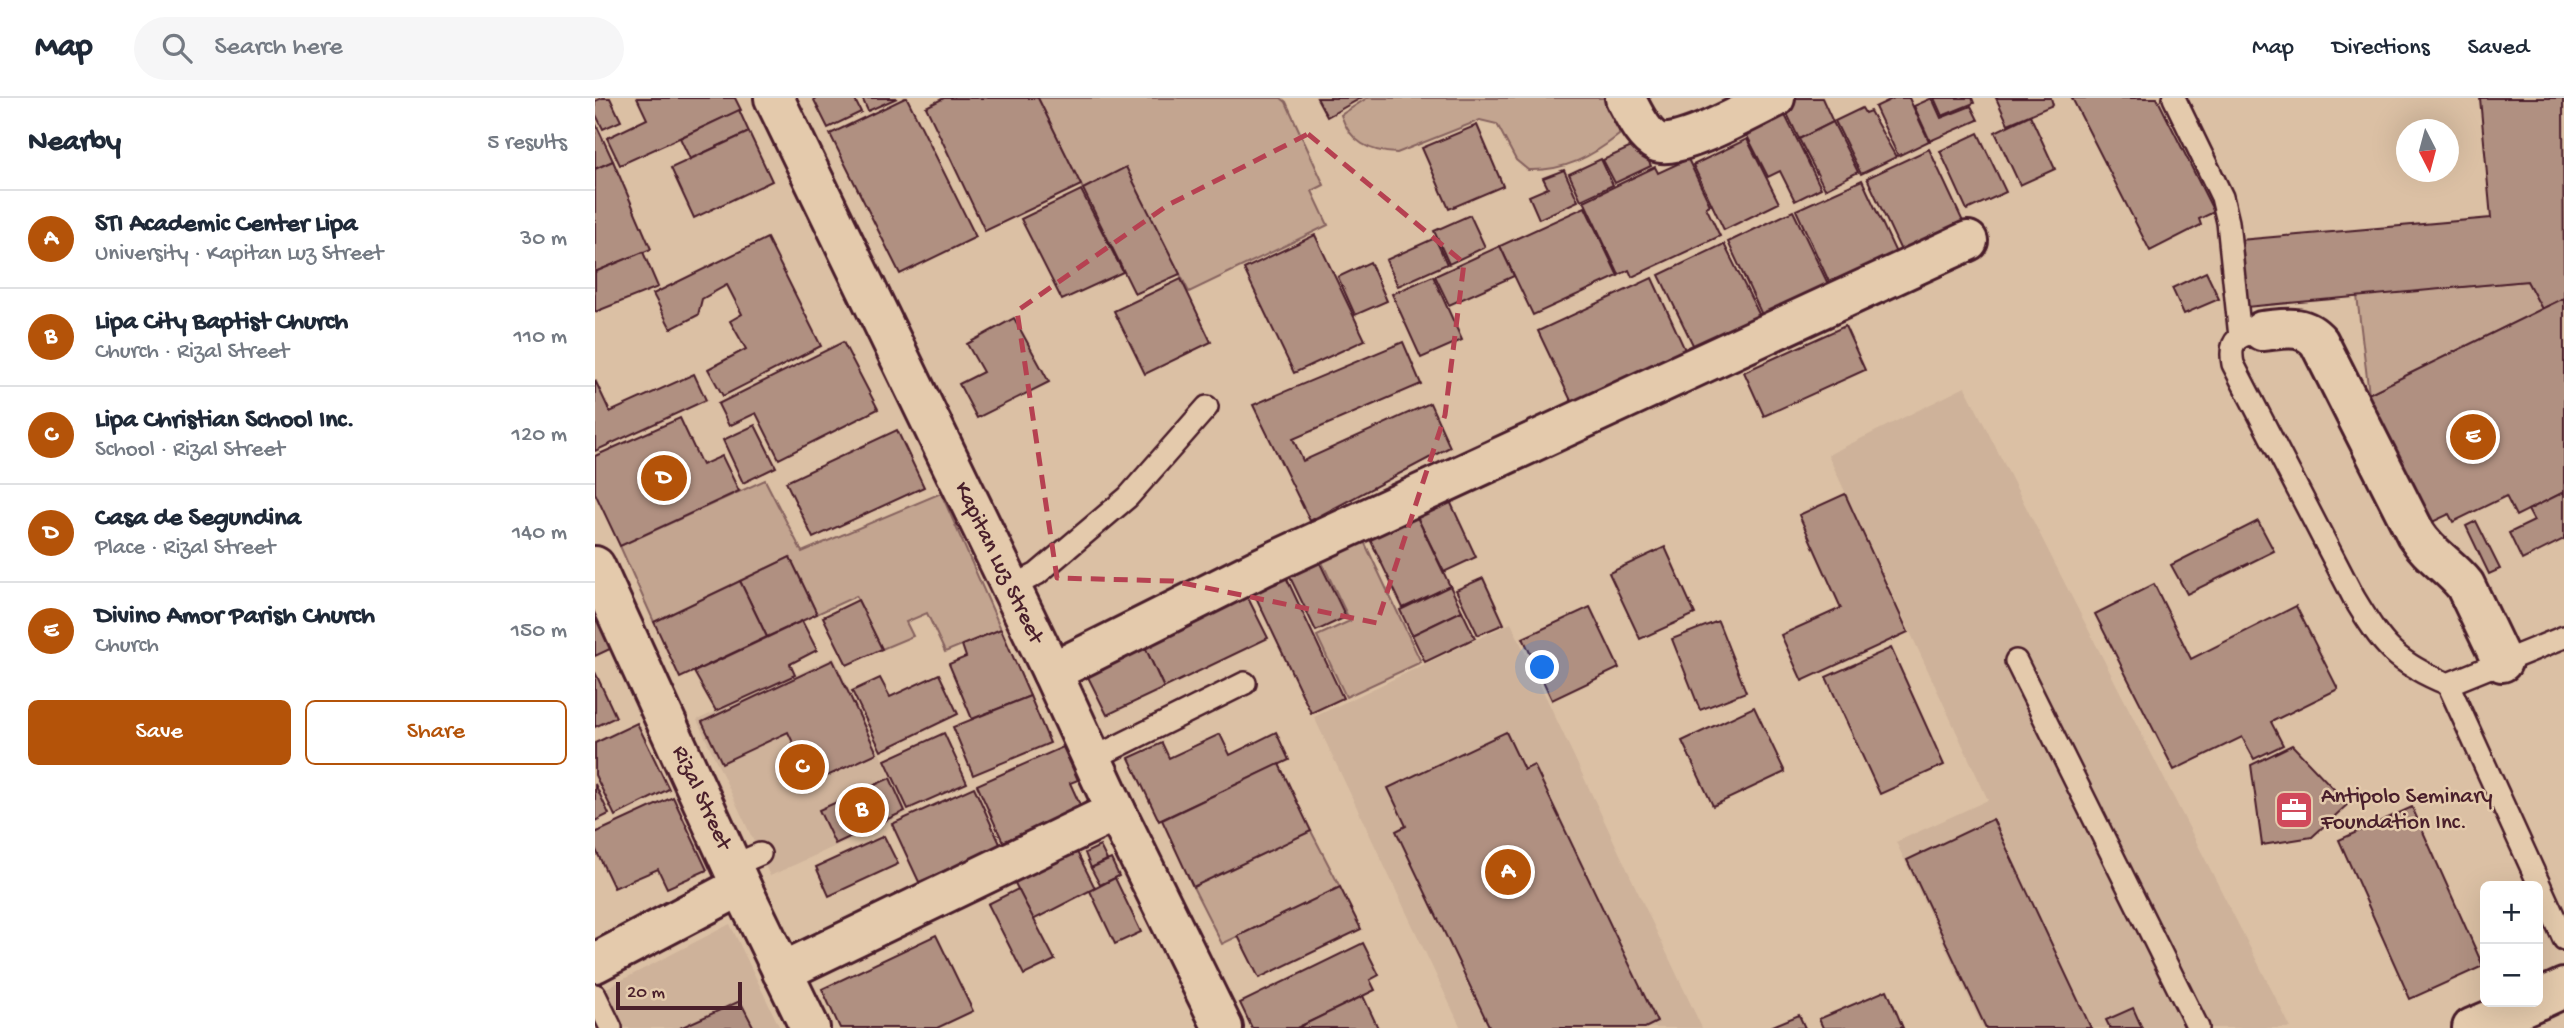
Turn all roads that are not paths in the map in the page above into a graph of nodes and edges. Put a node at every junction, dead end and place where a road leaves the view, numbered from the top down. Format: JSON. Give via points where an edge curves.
{"nodes":[{"id":1,"x":774,"y":98,"type":"edge"},
{"id":2,"x":1625,"y":98,"type":"edge"},
{"id":3,"x":1775,"y":98,"type":"edge"},
{"id":4,"x":2174,"y":98,"type":"edge"},
{"id":5,"x":1968,"y":241,"type":"dead end"},
{"id":6,"x":2251,"y":334,"type":"junction"},
{"id":7,"x":1207,"y":407,"type":"dead end"},
{"id":8,"x":595,"y":566,"type":"edge"},
{"id":9,"x":1010,"y":588,"type":"junction"},
{"id":10,"x":2564,"y":637,"type":"edge"},
{"id":11,"x":2016,"y":661,"type":"dead end"},
{"id":12,"x":2502,"y":662,"type":"junction"},
{"id":13,"x":1052,"y":672,"type":"junction"},
{"id":14,"x":1245,"y":684,"type":"dead end"},
{"id":15,"x":2448,"y":684,"type":"junction"},
{"id":16,"x":1092,"y":759,"type":"junction"},
{"id":17,"x":1116,"y":811,"type":"junction"},
{"id":18,"x":745,"y":868,"type":"junction"},
{"id":19,"x":2564,"y":939,"type":"edge"},
{"id":20,"x":595,"y":963,"type":"edge"},
{"id":21,"x":782,"y":972,"type":"junction"},
{"id":22,"x":2564,"y":989,"type":"edge"},
{"id":23,"x":595,"y":995,"type":"edge"},
{"id":24,"x":2543,"y":998,"type":"edge"},
{"id":25,"x":2521,"y":1007,"type":"edge"},
{"id":26,"x":611,"y":1028,"type":"edge"},
{"id":27,"x":810,"y":1028,"type":"edge"},
{"id":28,"x":1223,"y":1028,"type":"edge"},
{"id":29,"x":2198,"y":1028,"type":"edge"},
{"id":30,"x":2472,"y":1028,"type":"edge"}],
"edges":[{"from":1,"to":9,"type":"street","name":"Kapitan Luz Street"},
{"from":2,"to":3,"type":"street","via":[[1649,136],[1673,144]]},
{"from":4,"to":6,"type":"lane","via":[[2222,197]]},
{"from":5,"to":13,"type":"street","via":[[1262,567]]},
{"from":6,"to":12,"type":"street","via":[[2303,328],[2319,342],[2416,534],[2465,584]]},
{"from":6,"to":15,"type":"lane","via":[[2232,350],[2233,364],[2354,598],[2390,650],[2409,666]]},
{"from":7,"to":9,"type":"lane","via":[[1128,496],[1037,574]]},
{"from":8,"to":18,"type":"street","name":"Rizal Street"},
{"from":9,"to":13,"type":"street","name":"Kapitan Luz Street"},
{"from":10,"to":12,"type":"lane"},
{"from":11,"to":29,"type":"lane"},
{"from":12,"to":15,"type":"lane"},
{"from":13,"to":16,"type":"street","name":"Kapitan Luz Street"},
{"from":14,"to":16,"type":"lane"},
{"from":15,"to":19,"type":"lane"},
{"from":16,"to":17,"type":"street","name":"Kapitan Luz Street"},
{"from":17,"to":21,"type":"street"},
{"from":17,"to":28,"type":"street","name":"Kapitan Luz Street"},
{"from":18,"to":20,"type":"street"},
{"from":18,"to":21,"type":"street","name":"Rizal Street"},
{"from":21,"to":27,"type":"street","name":"Rizal Street"},
{"from":22,"to":24,"type":"street"},
{"from":23,"to":26,"type":"lane"},
{"from":25,"to":30,"type":"street"}]}
